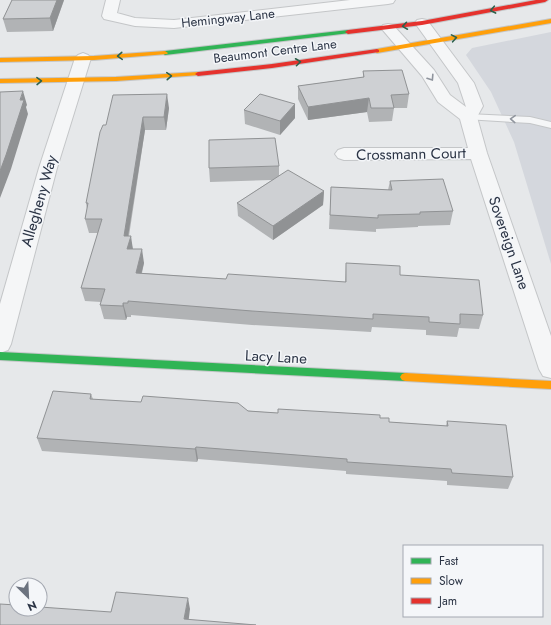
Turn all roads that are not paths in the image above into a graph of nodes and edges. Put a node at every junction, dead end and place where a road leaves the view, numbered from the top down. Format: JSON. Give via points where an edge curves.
{"nodes":[{"id":1,"x":113,"y":0,"type":"edge"},
{"id":2,"x":388,"y":0,"type":"edge"},
{"id":3,"x":545,"y":0,"type":"edge"},
{"id":4,"x":551,"y":21,"type":"edge"},
{"id":5,"x":422,"y":23,"type":"junction"},
{"id":6,"x":388,"y":28,"type":"junction"},
{"id":7,"x":435,"y":42,"type":"junction"},
{"id":8,"x":403,"y":47,"type":"junction"},
{"id":9,"x":83,"y":58,"type":"junction"},
{"id":10,"x":0,"y":60,"type":"edge"},
{"id":11,"x":76,"y":80,"type":"junction"},
{"id":12,"x":0,"y":81,"type":"edge"},
{"id":13,"x":468,"y":117,"type":"junction"},
{"id":14,"x":551,"y":125,"type":"edge"},
{"id":15,"x":478,"y":153,"type":"junction"},
{"id":16,"x":344,"y":154,"type":"dead end"},
{"id":17,"x":0,"y":344,"type":"edge"},
{"id":18,"x":0,"y":356,"type":"edge"},
{"id":19,"x":551,"y":369,"type":"edge"},
{"id":20,"x":551,"y":385,"type":"edge"}],
"edges":[{"from":1,"to":2,"type":"street","name":"Hemingway Lane","via":[[109,16],[135,22],[174,24]]},
{"from":3,"to":5,"type":"street","name":"Beaumont Centre Lane","one_way":true},
{"from":7,"to":4,"type":"street","name":"Beaumont Centre Lane","one_way":true},
{"from":5,"to":6,"type":"street","name":"Beaumont Centre Lane","one_way":true},
{"from":5,"to":7,"type":"street"},
{"from":6,"to":8,"type":"street"},
{"from":6,"to":9,"type":"street","name":"Beaumont Centre Lane","one_way":true,"via":[[166,53]]},
{"from":7,"to":8,"type":"street","name":"Beaumont Centre Lane"},
{"from":7,"to":13,"type":"street","via":[[466,83],[473,98],[475,106]]},
{"from":11,"to":8,"type":"street","name":"Beaumont Centre Lane","one_way":true,"via":[[231,71]]},
{"from":8,"to":13,"type":"street","one_way":true,"via":[[428,73],[444,98]]},
{"from":9,"to":10,"type":"street","name":"Beaumont Centre Lane"},
{"from":9,"to":11,"type":"street","name":"Allegheny Way"},
{"from":12,"to":11,"type":"street","name":"Beaumont Centre Lane","one_way":true},
{"from":11,"to":17,"type":"street","name":"Allegheny Way","via":[[48,168]]},
{"from":14,"to":13,"type":"lane","one_way":true,"via":[[530,120]]},
{"from":13,"to":15,"type":"street","name":"Sovereign Lane"},
{"from":15,"to":16,"type":"street","name":"Crossmann Court"},
{"from":15,"to":19,"type":"street","name":"Sovereign Lane"},
{"from":18,"to":20,"type":"street","name":"Lacy Lane"}]}
